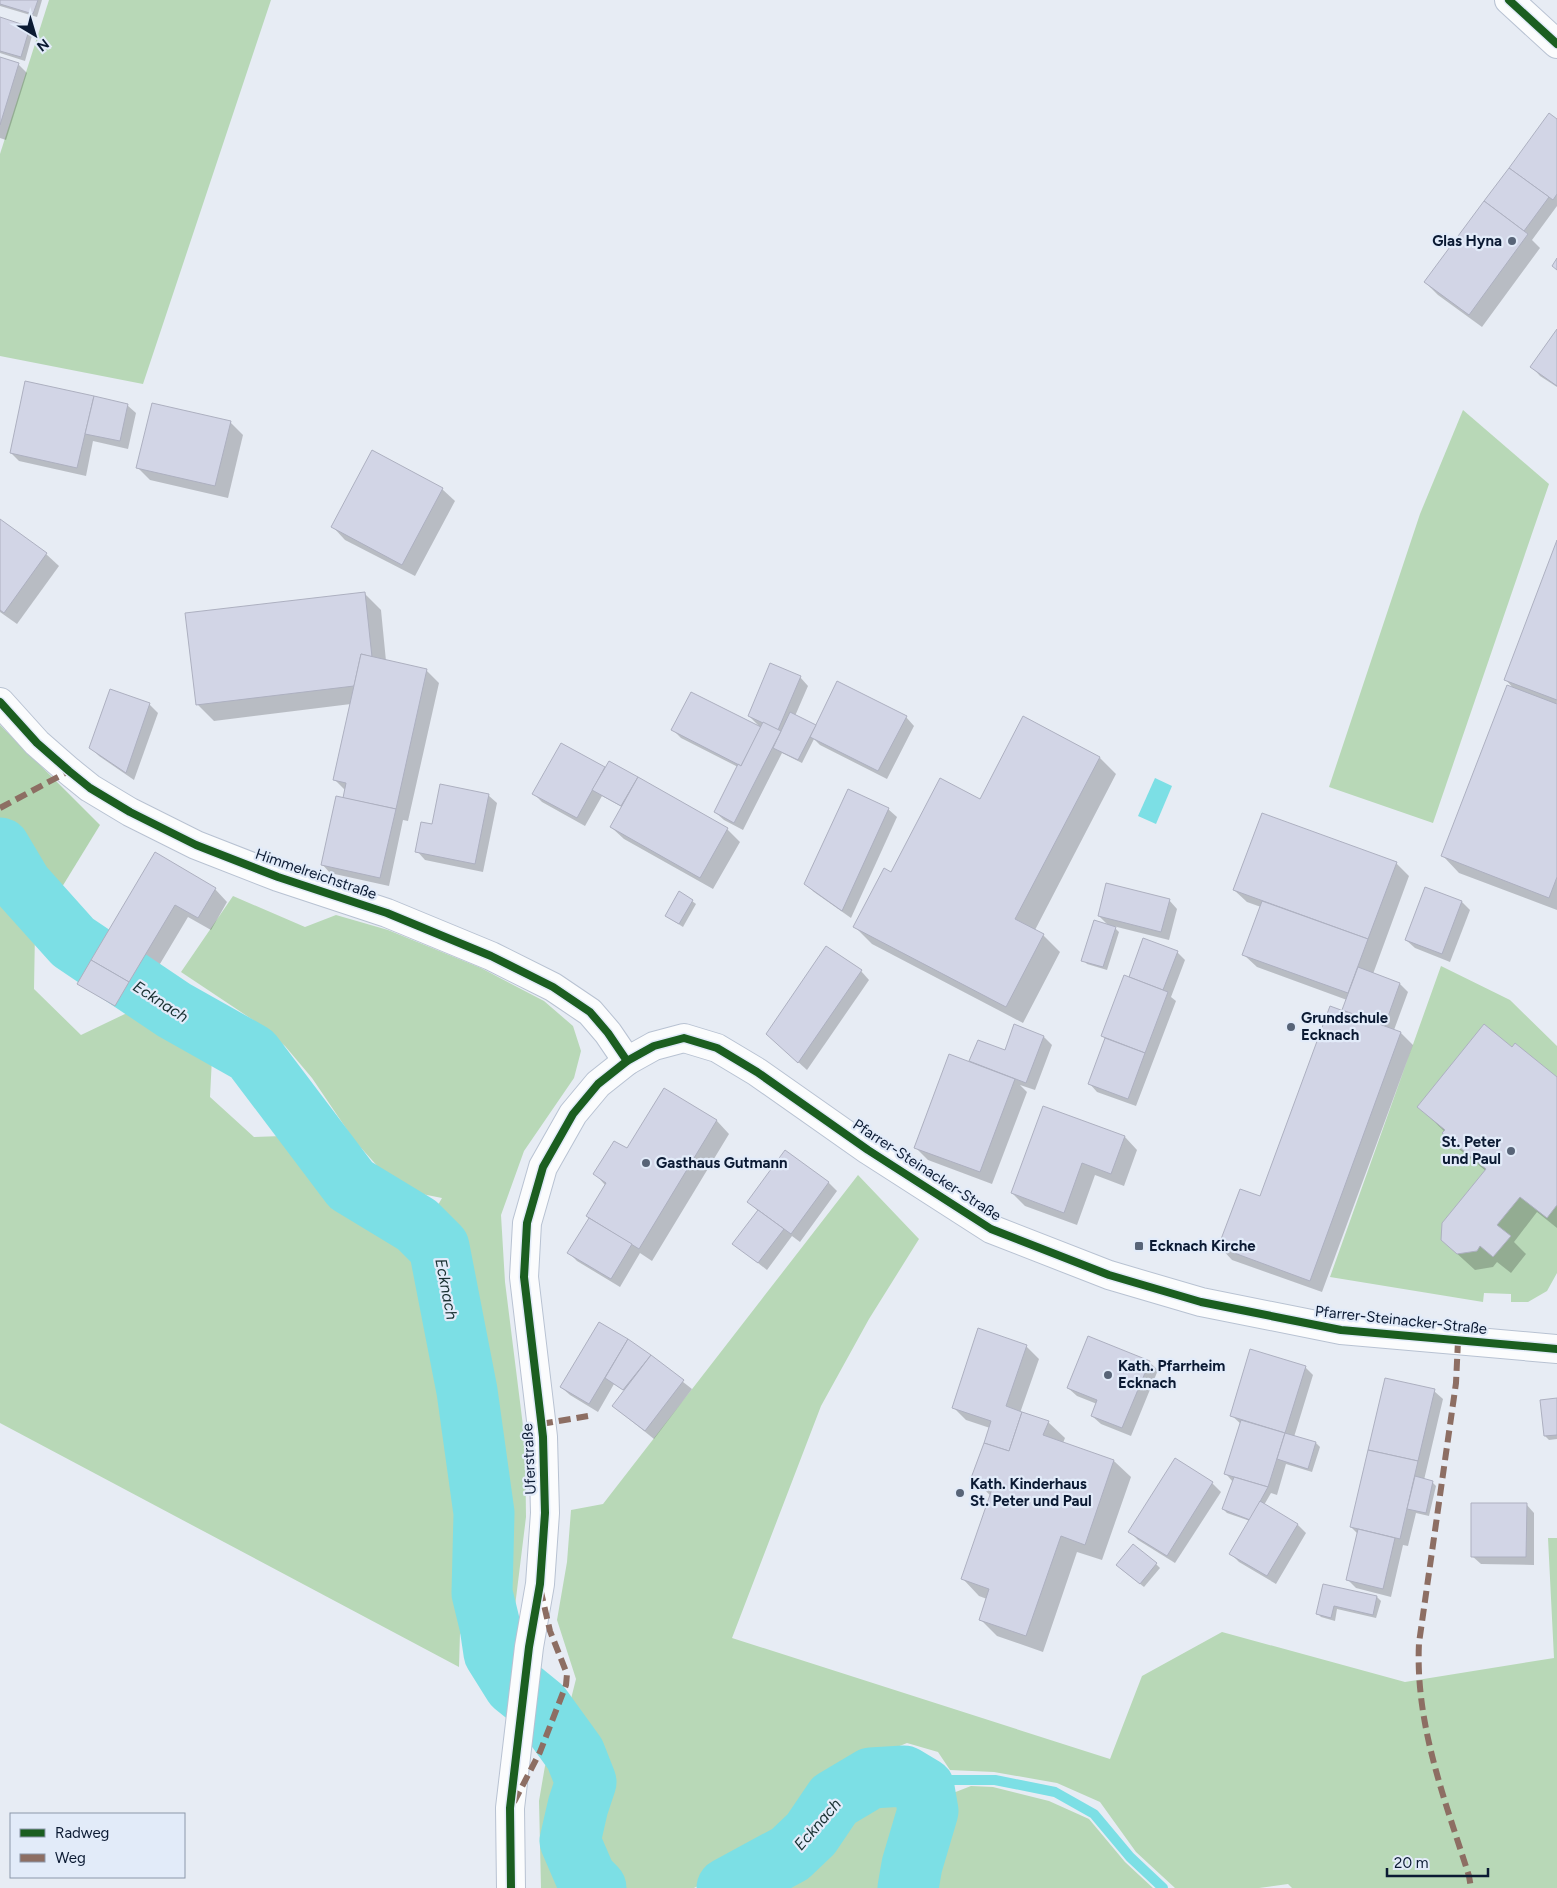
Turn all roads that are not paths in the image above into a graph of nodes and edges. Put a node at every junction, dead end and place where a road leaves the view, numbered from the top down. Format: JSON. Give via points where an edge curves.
{"nodes":[{"id":1,"x":1518,"y":9,"type":"edge"},
{"id":2,"x":1557,"y":44,"type":"edge"},
{"id":3,"x":0,"y":702,"type":"edge"},
{"id":4,"x":628,"y":1061,"type":"junction"},
{"id":5,"x":1557,"y":1350,"type":"edge"},
{"id":6,"x":511,"y":1888,"type":"edge"}],
"edges":[{"from":1,"to":2,"type":"street"},
{"from":3,"to":4,"type":"street","name":"Himmelreichstraße","via":[[37,743],[69,771],[130,812],[196,845],[278,877],[387,913],[491,956],[553,986],[590,1012]]},
{"from":4,"to":5,"type":"street","name":"Pfarrer-Steinacker-Straße","via":[[654,1046],[684,1038],[717,1048],[991,1229],[1108,1275],[1201,1302],[1341,1330]]},
{"from":4,"to":6,"type":"street","name":"Uferstraße","via":[[598,1084],[573,1114],[543,1167],[527,1223],[524,1278],[543,1437],[545,1513],[540,1584],[529,1647],[510,1808]]}]}
